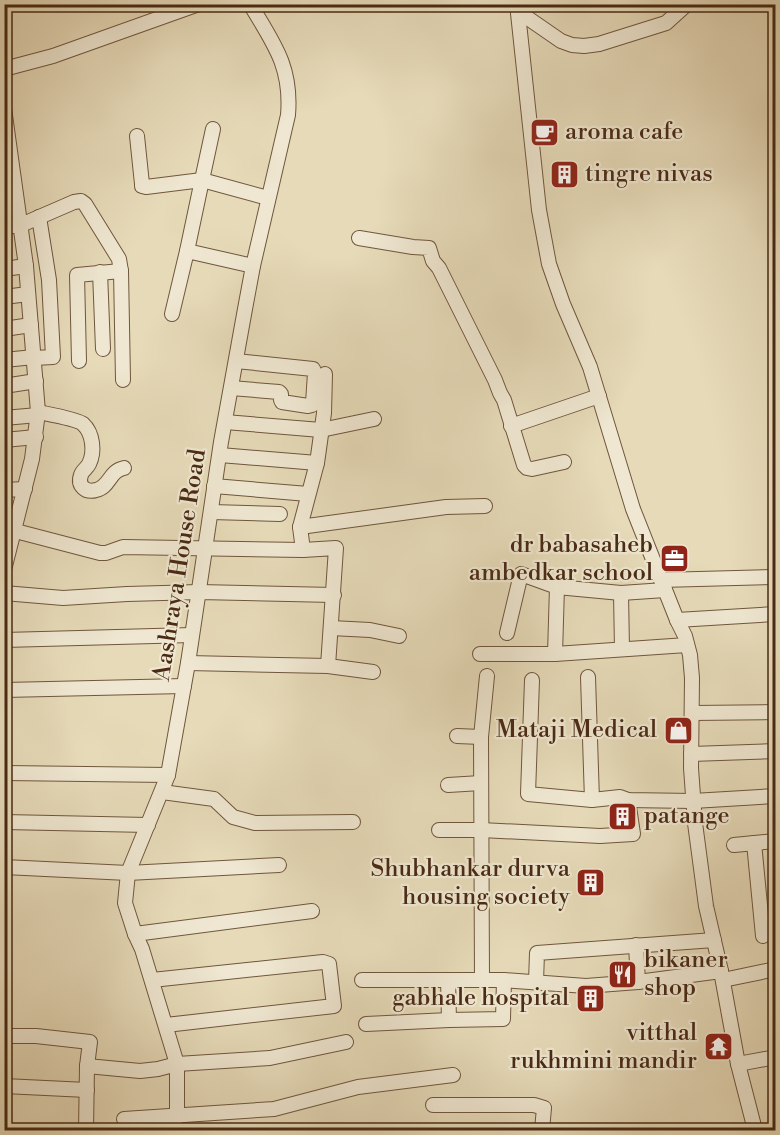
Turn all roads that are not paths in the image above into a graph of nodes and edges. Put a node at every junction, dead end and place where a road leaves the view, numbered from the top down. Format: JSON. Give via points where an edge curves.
{"nodes":[{"id":1,"x":199,"y":4,"type":"edge"},
{"id":2,"x":250,"y":4,"type":"edge"},
{"id":3,"x":687,"y":4,"type":"edge"},
{"id":4,"x":518,"y":8,"type":"edge"},
{"id":5,"x":4,"y":69,"type":"edge"},
{"id":6,"x":5,"y":111,"type":"edge"},
{"id":7,"x":213,"y":129,"type":"dead end"},
{"id":8,"x":137,"y":136,"type":"dead end"},
{"id":9,"x":7,"y":144,"type":"edge"},
{"id":10,"x":201,"y":180,"type":"junction"},
{"id":11,"x":10,"y":190,"type":"edge"},
{"id":12,"x":268,"y":198,"type":"junction"},
{"id":13,"x":39,"y":217,"type":"junction"},
{"id":14,"x":21,"y":225,"type":"junction"},
{"id":15,"x":4,"y":227,"type":"edge"},
{"id":16,"x":359,"y":238,"type":"dead end"},
{"id":17,"x":187,"y":251,"type":"junction"},
{"id":18,"x":26,"y":266,"type":"junction"},
{"id":19,"x":253,"y":266,"type":"junction"},
{"id":20,"x":4,"y":269,"type":"edge"},
{"id":21,"x":121,"y":271,"type":"junction"},
{"id":22,"x":100,"y":273,"type":"junction"},
{"id":23,"x":28,"y":294,"type":"junction"},
{"id":24,"x":4,"y":297,"type":"edge"},
{"id":25,"x":172,"y":314,"type":"dead end"},
{"id":26,"x":31,"y":326,"type":"junction"},
{"id":27,"x":4,"y":329,"type":"edge"},
{"id":28,"x":103,"y":349,"type":"dead end"},
{"id":29,"x":34,"y":357,"type":"junction"},
{"id":30,"x":4,"y":360,"type":"edge"},
{"id":31,"x":79,"y":361,"type":"dead end"},
{"id":32,"x":236,"y":361,"type":"junction"},
{"id":33,"x":325,"y":374,"type":"dead end"},
{"id":34,"x":123,"y":380,"type":"dead end"},
{"id":35,"x":36,"y":381,"type":"junction"},
{"id":36,"x":4,"y":386,"type":"edge"},
{"id":37,"x":231,"y":388,"type":"junction"},
{"id":38,"x":599,"y":396,"type":"junction"},
{"id":39,"x":38,"y":414,"type":"junction"},
{"id":40,"x":4,"y":418,"type":"edge"},
{"id":41,"x":374,"y":419,"type":"dead end"},
{"id":42,"x":225,"y":422,"type":"junction"},
{"id":43,"x":511,"y":426,"type":"junction"},
{"id":44,"x":321,"y":430,"type":"junction"},
{"id":45,"x":36,"y":437,"type":"junction"},
{"id":46,"x":4,"y":440,"type":"edge"},
{"id":47,"x":220,"y":455,"type":"junction"},
{"id":48,"x":564,"y":462,"type":"dead end"},
{"id":49,"x":317,"y":463,"type":"junction"},
{"id":50,"x":124,"y":468,"type":"dead end"},
{"id":51,"x":214,"y":486,"type":"junction"},
{"id":52,"x":25,"y":489,"type":"junction"},
{"id":53,"x":4,"y":490,"type":"edge"},
{"id":54,"x":308,"y":494,"type":"junction"},
{"id":55,"x":485,"y":506,"type":"dead end"},
{"id":56,"x":211,"y":512,"type":"junction"},
{"id":57,"x":280,"y":514,"type":"dead end"},
{"id":58,"x":300,"y":527,"type":"junction"},
{"id":59,"x":9,"y":529,"type":"edge"},
{"id":60,"x":206,"y":549,"type":"junction"},
{"id":61,"x":303,"y":550,"type":"junction"},
{"id":62,"x":5,"y":569,"type":"edge"},
{"id":63,"x":776,"y":577,"type":"edge"},
{"id":64,"x":663,"y":585,"type":"junction"},
{"id":65,"x":557,"y":587,"type":"junction"},
{"id":66,"x":199,"y":592,"type":"junction"},
{"id":67,"x":4,"y":593,"type":"edge"},
{"id":68,"x":621,"y":593,"type":"junction"},
{"id":69,"x":333,"y":596,"type":"junction"},
{"id":70,"x":776,"y":614,"type":"edge"},
{"id":71,"x":677,"y":620,"type":"junction"},
{"id":72,"x":331,"y":628,"type":"junction"},
{"id":73,"x":507,"y":633,"type":"dead end"},
{"id":74,"x":192,"y":635,"type":"junction"},
{"id":75,"x":399,"y":636,"type":"dead end"},
{"id":76,"x":4,"y":640,"type":"edge"},
{"id":77,"x":687,"y":645,"type":"junction"},
{"id":78,"x":622,"y":649,"type":"junction"},
{"id":79,"x":480,"y":654,"type":"dead end"},
{"id":80,"x":555,"y":654,"type":"junction"},
{"id":81,"x":188,"y":663,"type":"junction"},
{"id":82,"x":328,"y":666,"type":"junction"},
{"id":83,"x":373,"y":672,"type":"dead end"},
{"id":84,"x":488,"y":676,"type":"dead end"},
{"id":85,"x":588,"y":677,"type":"dead end"},
{"id":86,"x":532,"y":680,"type":"dead end"},
{"id":87,"x":184,"y":686,"type":"junction"},
{"id":88,"x":4,"y":690,"type":"edge"},
{"id":89,"x":776,"y":712,"type":"edge"},
{"id":90,"x":692,"y":713,"type":"junction"},
{"id":91,"x":457,"y":736,"type":"dead end"},
{"id":92,"x":481,"y":737,"type":"junction"},
{"id":93,"x":776,"y":751,"type":"edge"},
{"id":94,"x":691,"y":754,"type":"junction"},
{"id":95,"x":4,"y":773,"type":"edge"},
{"id":96,"x":168,"y":776,"type":"junction"},
{"id":97,"x":481,"y":783,"type":"junction"},
{"id":98,"x":448,"y":784,"type":"dead end"},
{"id":99,"x":162,"y":792,"type":"junction"},
{"id":100,"x":776,"y":796,"type":"edge"},
{"id":101,"x":592,"y":800,"type":"junction"},
{"id":102,"x":628,"y":800,"type":"junction"},
{"id":103,"x":693,"y":801,"type":"junction"},
{"id":104,"x":4,"y":822,"type":"edge"},
{"id":105,"x":352,"y":822,"type":"dead end"},
{"id":106,"x":148,"y":825,"type":"junction"},
{"id":107,"x":439,"y":830,"type":"dead end"},
{"id":108,"x":481,"y":830,"type":"junction"},
{"id":109,"x":776,"y":841,"type":"edge"},
{"id":110,"x":754,"y":843,"type":"junction"},
{"id":111,"x":734,"y":844,"type":"dead end"},
{"id":112,"x":279,"y":865,"type":"dead end"},
{"id":113,"x":4,"y":867,"type":"edge"},
{"id":114,"x":128,"y":873,"type":"junction"},
{"id":115,"x":312,"y":911,"type":"dead end"},
{"id":116,"x":135,"y":934,"type":"junction"},
{"id":117,"x":763,"y":936,"type":"dead end"},
{"id":118,"x":714,"y":940,"type":"junction"},
{"id":119,"x":636,"y":945,"type":"junction"},
{"id":120,"x":776,"y":969,"type":"edge"},
{"id":121,"x":722,"y":976,"type":"junction"},
{"id":122,"x":152,"y":980,"type":"junction"},
{"id":123,"x":362,"y":980,"type":"dead end"},
{"id":124,"x":448,"y":980,"type":"junction"},
{"id":125,"x":482,"y":980,"type":"junction"},
{"id":126,"x":504,"y":980,"type":"junction"},
{"id":127,"x":536,"y":982,"type":"junction"},
{"id":128,"x":638,"y":982,"type":"junction"},
{"id":129,"x":449,"y":1020,"type":"junction"},
{"id":130,"x":366,"y":1024,"type":"dead end"},
{"id":131,"x":165,"y":1025,"type":"junction"},
{"id":132,"x":4,"y":1036,"type":"edge"},
{"id":133,"x":346,"y":1042,"type":"dead end"},
{"id":134,"x":776,"y":1057,"type":"edge"},
{"id":135,"x":177,"y":1064,"type":"junction"},
{"id":136,"x":738,"y":1064,"type":"junction"},
{"id":137,"x":87,"y":1066,"type":"junction"},
{"id":138,"x":453,"y":1075,"type":"dead end"},
{"id":139,"x":4,"y":1086,"type":"edge"},
{"id":140,"x":87,"y":1090,"type":"junction"},
{"id":141,"x":434,"y":1105,"type":"dead end"},
{"id":142,"x":177,"y":1116,"type":"junction"},
{"id":143,"x":124,"y":1119,"type":"dead end"},
{"id":144,"x":86,"y":1131,"type":"edge"},
{"id":145,"x":171,"y":1131,"type":"edge"},
{"id":146,"x":542,"y":1131,"type":"edge"},
{"id":147,"x":755,"y":1131,"type":"edge"}],
"edges":[{"from":1,"to":5,"type":"street","via":[[53,56]]},
{"from":2,"to":12,"type":"street","name":"Aashraya House Road","via":[[275,46],[287,78],[288,115]]},
{"from":3,"to":4,"type":"street","via":[[666,24],[584,46],[561,41]]},
{"from":4,"to":38,"type":"street","via":[[539,210],[549,264]]},
{"from":6,"to":9,"type":"street"},
{"from":7,"to":10,"type":"street"},
{"from":8,"to":10,"type":"street","via":[[144,187]]},
{"from":9,"to":11,"type":"street"},
{"from":10,"to":12,"type":"street"},
{"from":10,"to":17,"type":"street"},
{"from":11,"to":14,"type":"street"},
{"from":12,"to":19,"type":"street","name":"Aashraya House Road"},
{"from":13,"to":14,"type":"street"},
{"from":13,"to":21,"type":"street","via":[[81,201],[119,259]]},
{"from":13,"to":29,"type":"street","via":[[50,280],[53,357]]},
{"from":14,"to":15,"type":"street"},
{"from":14,"to":18,"type":"street"},
{"from":16,"to":43,"type":"street","via":[[429,248],[495,380]]},
{"from":17,"to":19,"type":"street"},
{"from":17,"to":25,"type":"street"},
{"from":18,"to":20,"type":"street"},
{"from":18,"to":23,"type":"street"},
{"from":19,"to":32,"type":"street","name":"Aashraya House Road"},
{"from":21,"to":22,"type":"street"},
{"from":21,"to":34,"type":"street"},
{"from":22,"to":28,"type":"street"},
{"from":22,"to":31,"type":"street","via":[[77,275]]},
{"from":23,"to":24,"type":"street"},
{"from":23,"to":26,"type":"street"},
{"from":26,"to":27,"type":"street"},
{"from":26,"to":29,"type":"street"},
{"from":29,"to":30,"type":"street"},
{"from":29,"to":35,"type":"street"},
{"from":32,"to":37,"type":"street","name":"Aashraya House Road"},
{"from":32,"to":37,"type":"street","via":[[313,369],[313,403],[308,406],[282,402],[279,392]]},
{"from":33,"to":44,"type":"street"},
{"from":35,"to":36,"type":"street"},
{"from":35,"to":39,"type":"street"},
{"from":37,"to":42,"type":"street","name":"Aashraya House Road"},
{"from":38,"to":43,"type":"street"},
{"from":38,"to":64,"type":"street","via":[[633,509]]},
{"from":39,"to":40,"type":"street"},
{"from":39,"to":45,"type":"street"},
{"from":39,"to":50,"type":"street","via":[[76,420],[89,431],[92,455],[80,477],[83,489],[103,488],[115,471]]},
{"from":41,"to":44,"type":"street"},
{"from":42,"to":44,"type":"street"},
{"from":42,"to":47,"type":"street","name":"Aashraya House Road"},
{"from":43,"to":48,"type":"street","via":[[527,468]]},
{"from":44,"to":49,"type":"street"},
{"from":45,"to":46,"type":"street"},
{"from":45,"to":52,"type":"street"},
{"from":47,"to":49,"type":"street"},
{"from":47,"to":51,"type":"street","name":"Aashraya House Road"},
{"from":49,"to":54,"type":"street"},
{"from":51,"to":54,"type":"street"},
{"from":51,"to":56,"type":"street","name":"Aashraya House Road"},
{"from":52,"to":53,"type":"street"},
{"from":52,"to":59,"type":"street"},
{"from":54,"to":58,"type":"street"},
{"from":55,"to":58,"type":"street","via":[[446,507]]},
{"from":56,"to":57,"type":"street"},
{"from":56,"to":60,"type":"street","name":"Aashraya House Road"},
{"from":58,"to":61,"type":"street"},
{"from":59,"to":60,"type":"street","via":[[100,553],[123,547]]},
{"from":59,"to":62,"type":"street"},
{"from":60,"to":61,"type":"street"},
{"from":60,"to":66,"type":"street","name":"Aashraya House Road"},
{"from":61,"to":69,"type":"street","via":[[336,548]]},
{"from":63,"to":64,"type":"street"},
{"from":64,"to":68,"type":"street"},
{"from":64,"to":71,"type":"street"},
{"from":65,"to":68,"type":"street"},
{"from":65,"to":73,"type":"street","via":[[521,574]]},
{"from":65,"to":80,"type":"street"},
{"from":66,"to":67,"type":"street","via":[[63,598]]},
{"from":66,"to":69,"type":"street"},
{"from":66,"to":74,"type":"street","name":"Aashraya House Road"},
{"from":68,"to":78,"type":"street"},
{"from":69,"to":72,"type":"street"},
{"from":70,"to":71,"type":"street"},
{"from":71,"to":77,"type":"street"},
{"from":72,"to":75,"type":"street"},
{"from":72,"to":82,"type":"street"},
{"from":74,"to":76,"type":"street"},
{"from":74,"to":81,"type":"street","name":"Aashraya House Road"},
{"from":77,"to":78,"type":"street"},
{"from":77,"to":90,"type":"street"},
{"from":78,"to":80,"type":"street"},
{"from":79,"to":80,"type":"street"},
{"from":81,"to":82,"type":"street"},
{"from":81,"to":87,"type":"street","name":"Aashraya House Road"},
{"from":82,"to":83,"type":"street"},
{"from":84,"to":92,"type":"street"},
{"from":85,"to":101,"type":"street"},
{"from":86,"to":101,"type":"street","via":[[528,794]]},
{"from":87,"to":88,"type":"street"},
{"from":87,"to":96,"type":"street","name":"Aashraya House Road"},
{"from":89,"to":90,"type":"street"},
{"from":90,"to":94,"type":"street"},
{"from":91,"to":92,"type":"street"},
{"from":92,"to":97,"type":"street"},
{"from":93,"to":94,"type":"street"},
{"from":94,"to":103,"type":"street"},
{"from":95,"to":96,"type":"street"},
{"from":96,"to":99,"type":"street","name":"Aashraya House Road"},
{"from":97,"to":98,"type":"street"},
{"from":97,"to":108,"type":"street"},
{"from":99,"to":105,"type":"street","via":[[214,799],[233,817],[255,823]]},
{"from":99,"to":106,"type":"street","name":"Aashraya House Road"},
{"from":100,"to":103,"type":"street"},
{"from":101,"to":102,"type":"street"},
{"from":102,"to":103,"type":"street"},
{"from":102,"to":108,"type":"street","via":[[633,834]]},
{"from":103,"to":118,"type":"street"},
{"from":104,"to":106,"type":"street"},
{"from":106,"to":114,"type":"street","name":"Aashraya House Road"},
{"from":107,"to":108,"type":"street"},
{"from":108,"to":125,"type":"street"},
{"from":109,"to":110,"type":"street"},
{"from":110,"to":111,"type":"street"},
{"from":110,"to":117,"type":"street"},
{"from":112,"to":114,"type":"street"},
{"from":113,"to":114,"type":"street"},
{"from":114,"to":116,"type":"street","name":"Aashraya House Road","via":[[125,903]]},
{"from":115,"to":116,"type":"street"},
{"from":116,"to":122,"type":"street","name":"Aashraya House Road"},
{"from":118,"to":119,"type":"street"},
{"from":118,"to":121,"type":"street"},
{"from":119,"to":127,"type":"street","via":[[537,953]]},
{"from":119,"to":128,"type":"street"},
{"from":120,"to":121,"type":"street"},
{"from":121,"to":128,"type":"street"},
{"from":121,"to":136,"type":"street"},
{"from":122,"to":131,"type":"street","name":"Aashraya House Road"},
{"from":122,"to":131,"type":"street","via":[[329,964],[334,1006]]},
{"from":123,"to":124,"type":"street"},
{"from":124,"to":125,"type":"street"},
{"from":124,"to":129,"type":"street"},
{"from":125,"to":126,"type":"street"},
{"from":126,"to":127,"type":"street"},
{"from":126,"to":129,"type":"street","via":[[503,1019]]},
{"from":127,"to":128,"type":"street","via":[[586,986]]},
{"from":129,"to":130,"type":"street"},
{"from":131,"to":135,"type":"street","name":"Aashraya House Road"},
{"from":132,"to":137,"type":"street","via":[[90,1042]]},
{"from":133,"to":135,"type":"street","via":[[270,1058]]},
{"from":134,"to":136,"type":"street"},
{"from":135,"to":137,"type":"street","via":[[141,1071]]},
{"from":135,"to":142,"type":"street","name":"Aashraya House Road"},
{"from":136,"to":147,"type":"street"},
{"from":137,"to":140,"type":"street"},
{"from":138,"to":142,"type":"street","via":[[358,1087],[274,1109]]},
{"from":139,"to":140,"type":"street"},
{"from":140,"to":144,"type":"street"},
{"from":141,"to":146,"type":"street","via":[[541,1106]]},
{"from":142,"to":143,"type":"street"},
{"from":142,"to":145,"type":"street","name":"Aashraya House Road"}]}
